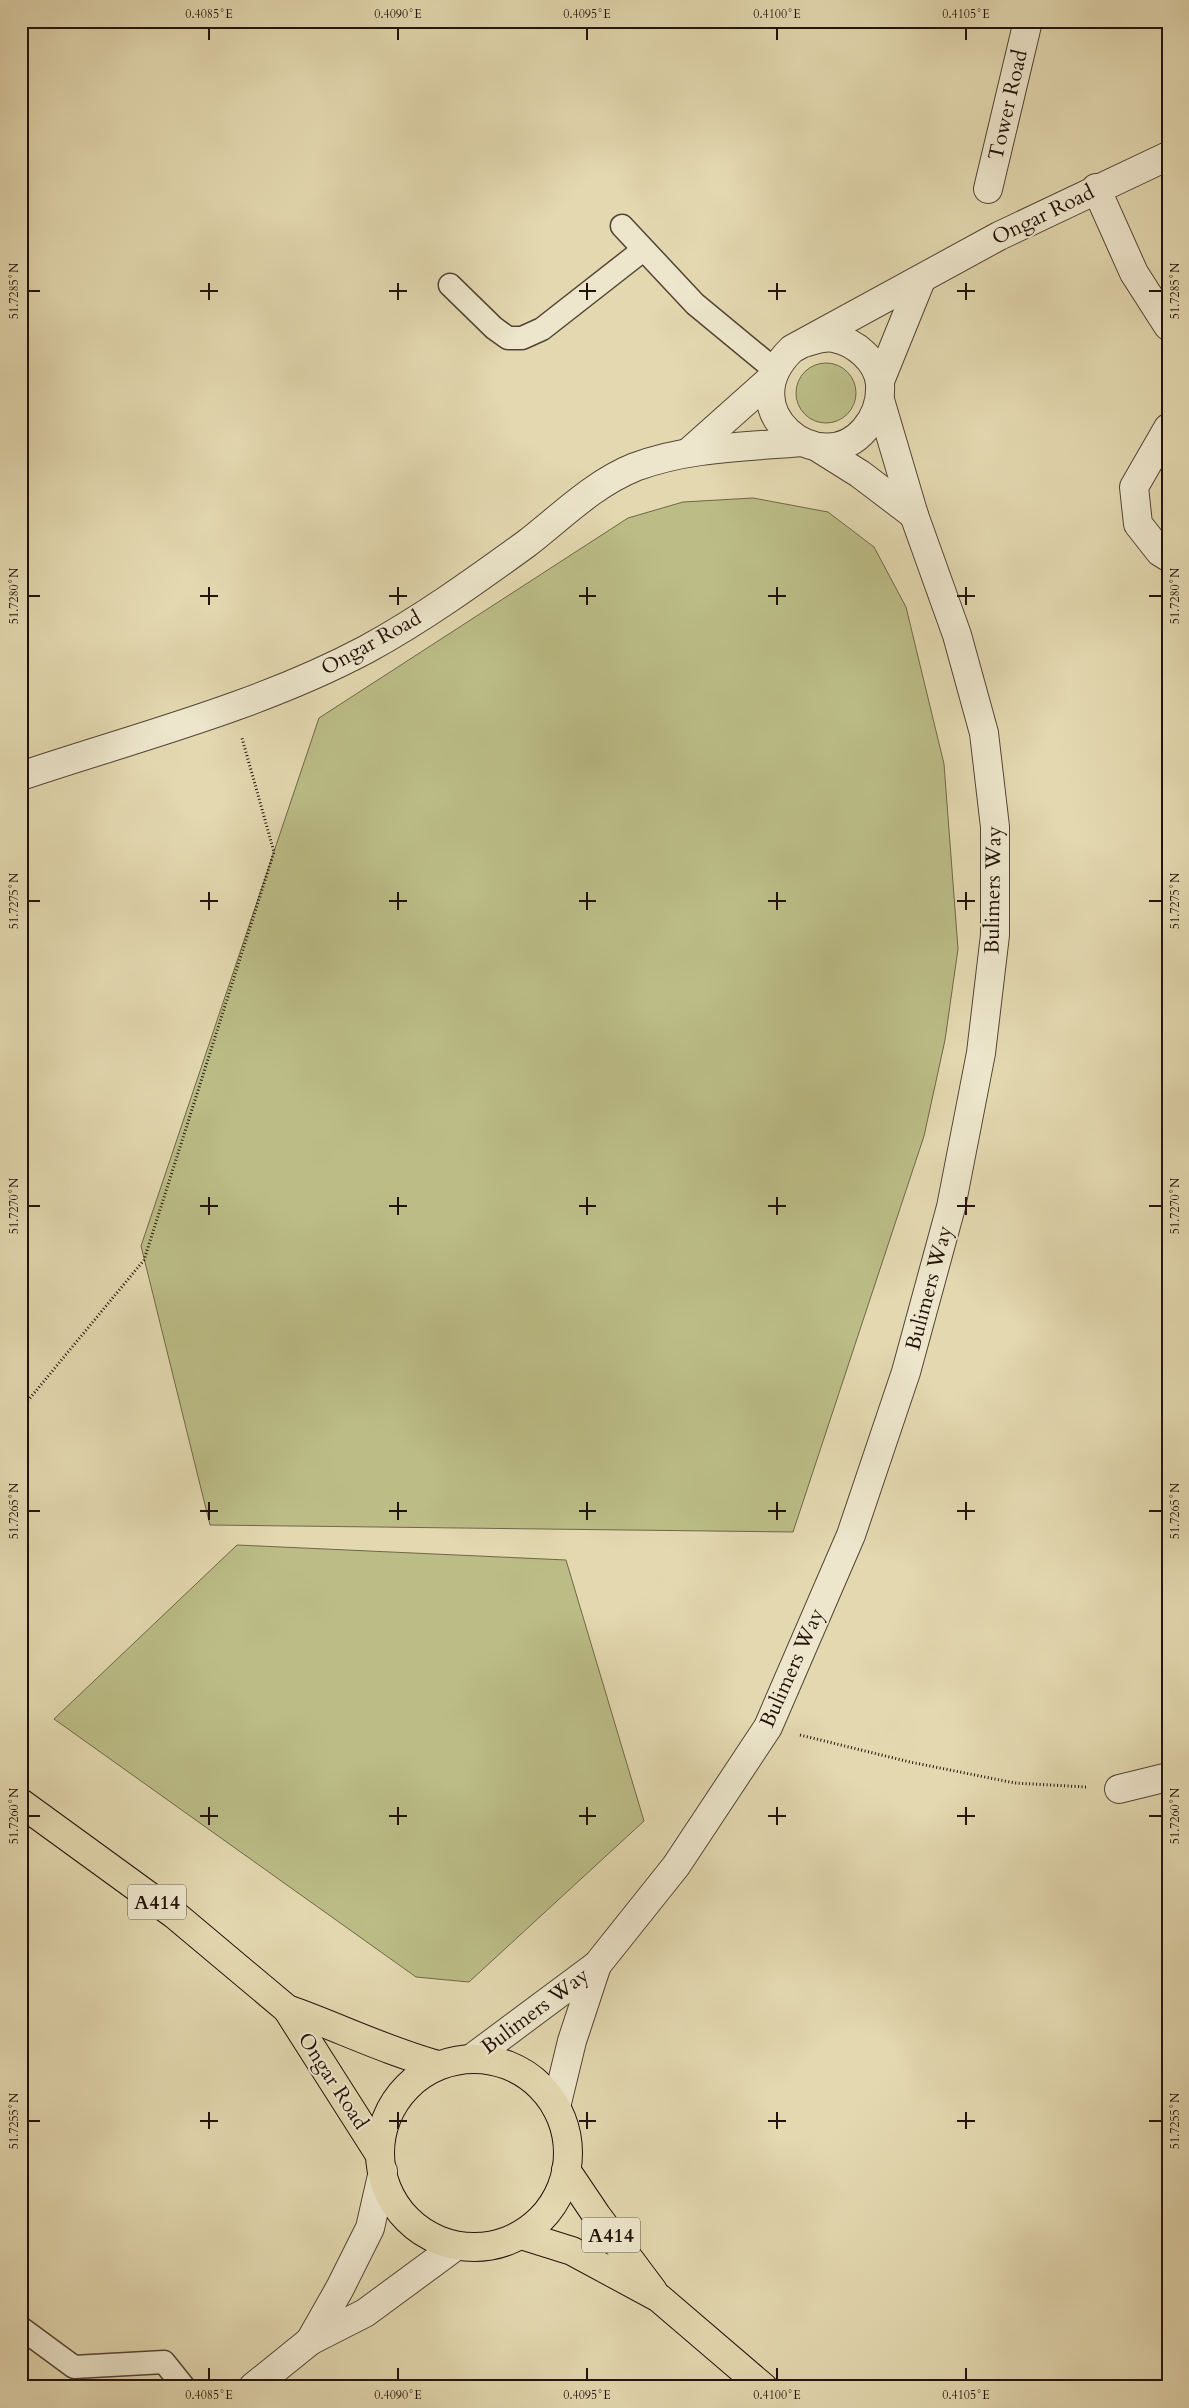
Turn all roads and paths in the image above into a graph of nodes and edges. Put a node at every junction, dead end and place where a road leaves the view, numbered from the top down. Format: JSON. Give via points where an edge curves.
{"nodes":[{"id":1,"x":1028,"y":21,"type":"edge"},
{"id":2,"x":1168,"y":156,"type":"edge"},
{"id":3,"x":1096,"y":188,"type":"junction"},
{"id":4,"x":988,"y":190,"type":"dead end"},
{"id":5,"x":622,"y":226,"type":"dead end"},
{"id":6,"x":643,"y":250,"type":"junction"},
{"id":7,"x":921,"y":280,"type":"junction"},
{"id":8,"x":450,"y":285,"type":"dead end"},
{"id":9,"x":1168,"y":326,"type":"edge"},
{"id":10,"x":804,"y":342,"type":"junction"},
{"id":11,"x":773,"y":374,"type":"junction"},
{"id":12,"x":880,"y":390,"type":"junction"},
{"id":13,"x":1168,"y":428,"type":"edge"},
{"id":14,"x":809,"y":444,"type":"junction"},
{"id":15,"x":689,"y":452,"type":"junction"},
{"id":16,"x":914,"y":515,"type":"junction"},
{"id":17,"x":1168,"y":557,"type":"edge"},
{"id":18,"x":234,"y":708,"type":"junction"},
{"id":19,"x":21,"y":776,"type":"edge"},
{"id":20,"x":21,"y":1409,"type":"edge"},
{"id":21,"x":768,"y":1727,"type":"junction"},
{"id":22,"x":1168,"y":1777,"type":"edge"},
{"id":23,"x":1119,"y":1789,"type":"joint"},
{"id":24,"x":21,"y":1803,"type":"edge"},
{"id":25,"x":597,"y":1964,"type":"junction"},
{"id":26,"x":287,"y":2009,"type":"junction"},
{"id":27,"x":472,"y":2058,"type":"junction"},
{"id":28,"x":438,"y":2065,"type":"junction"},
{"id":29,"x":556,"y":2107,"type":"junction"},
{"id":30,"x":381,"y":2162,"type":"junction"},
{"id":31,"x":566,"y":2170,"type":"junction"},
{"id":32,"x":521,"y":2235,"type":"junction"},
{"id":33,"x":456,"y":2246,"type":"junction"},
{"id":34,"x":659,"y":2298,"type":"junction"},
{"id":35,"x":21,"y":2328,"type":"edge"},
{"id":36,"x":310,"y":2341,"type":"junction"},
{"id":37,"x":184,"y":2387,"type":"edge"},
{"id":38,"x":253,"y":2387,"type":"edge"},
{"id":39,"x":763,"y":2387,"type":"edge"}],
"edges":[{"from":1,"to":4,"type":"street","name":"Tower Road"},
{"from":2,"to":3,"type":"street","name":"Ongar Road"},
{"from":3,"to":7,"type":"street","name":"Ongar Road","via":[[999,236]]},
{"from":3,"to":9,"type":"street","via":[[1134,273]]},
{"from":5,"to":6,"type":"lane"},
{"from":6,"to":8,"type":"lane","via":[[542,329],[522,338],[508,338],[494,328]]},
{"from":6,"to":11,"type":"lane","via":[[695,304]]},
{"from":7,"to":10,"type":"street","name":"Ongar Road"},
{"from":7,"to":12,"type":"street","name":"Ongar Road"},
{"from":10,"to":11,"type":"street","name":"Ongar Road","via":[[792,349]]},
{"from":10,"to":12,"type":"street","name":"Ongar Road","via":[[833,338],[853,344],[872,362]]},
{"from":11,"to":14,"type":"street","via":[[770,396],[774,414],[784,429]]},
{"from":11,"to":15,"type":"street","name":"Ongar Road"},
{"from":12,"to":14,"type":"street","name":"Ongar Road","via":[[874,419],[860,436],[842,445]]},
{"from":12,"to":16,"type":"street","name":"Bulimers Way"},
{"from":13,"to":17,"type":"street","via":[[1134,487],[1138,524],[1160,552]]},
{"from":14,"to":15,"type":"street","name":"Ongar Road"},
{"from":14,"to":16,"type":"street","via":[[860,474]]},
{"from":15,"to":18,"type":"street","name":"Ongar Road","via":[[634,468],[579,499],[518,549],[437,606],[367,649]]},
{"from":16,"to":21,"type":"street","name":"Bulimers Way","via":[[957,635],[984,733],[995,827],[995,935],[981,1053],[951,1207],[906,1372],[851,1535]]},
{"from":18,"to":19,"type":"street","name":"Ongar Road"},
{"from":18,"to":20,"type":"path","via":[[274,852],[144,1260]]},
{"from":21,"to":23,"type":"path","via":[[1015,1784]]},
{"from":21,"to":25,"type":"street","name":"Bulimers Way","via":[[676,1866]]},
{"from":22,"to":23,"type":"street"},
{"from":24,"to":26,"type":"highway","name":"Ongar Road","number":"A414","via":[[175,1914]]},
{"from":25,"to":27,"type":"street","name":"Bulimers Way"},
{"from":25,"to":29,"type":"street","name":"Bulimers Way","via":[[572,2041]]},
{"from":26,"to":28,"type":"highway","name":"Ongar Road","number":"A414","via":[[402,2055]]},
{"from":26,"to":30,"type":"highway","name":"Ongar Road","number":"A414"},
{"from":27,"to":28,"type":"highway"},
{"from":27,"to":29,"type":"highway","name":"Ongar Road","via":[[512,2067],[529,2077]]},
{"from":28,"to":30,"type":"highway","via":[[414,2079],[398,2096],[384,2122]]},
{"from":29,"to":31,"type":"highway","name":"Ongar Road","via":[[568,2149]]},
{"from":30,"to":33,"type":"highway","name":"Ongar Road","via":[[395,2204],[415,2227],[434,2239]]},
{"from":30,"to":36,"type":"street","via":[[370,2228]]},
{"from":31,"to":32,"type":"highway","name":"Ongar Road","via":[[558,2196],[542,2218]]},
{"from":31,"to":34,"type":"highway","number":"A414"},
{"from":32,"to":33,"type":"highway","name":"Ongar Road","via":[[500,2244],[478,2248]]},
{"from":32,"to":34,"type":"highway","number":"A414","via":[[572,2250]]},
{"from":33,"to":36,"type":"street","via":[[365,2313]]},
{"from":34,"to":39,"type":"highway","number":"A414"},
{"from":35,"to":37,"type":"lane","via":[[74,2367],[164,2362]]},
{"from":36,"to":38,"type":"street"}]}
